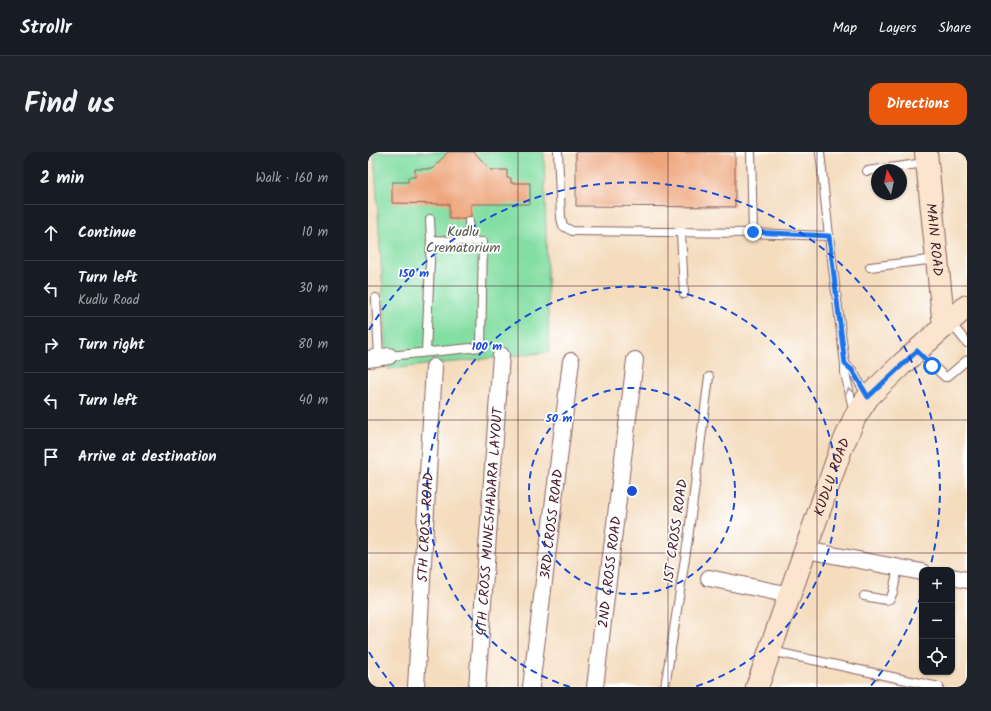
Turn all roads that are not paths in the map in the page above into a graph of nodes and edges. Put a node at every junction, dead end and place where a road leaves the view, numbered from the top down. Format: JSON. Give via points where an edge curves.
{"nodes":[{"id":1,"x":558,"y":152,"type":"edge"},
{"id":2,"x":751,"y":152,"type":"edge"},
{"id":3,"x":820,"y":152,"type":"edge"},
{"id":4,"x":927,"y":158,"type":"edge"},
{"id":5,"x":867,"y":171,"type":"dead end"},
{"id":6,"x":430,"y":219,"type":"dead end"},
{"id":7,"x":469,"y":221,"type":"dead end"},
{"id":8,"x":681,"y":232,"type":"junction"},
{"id":9,"x":753,"y":232,"type":"junction"},
{"id":10,"x":829,"y":236,"type":"junction"},
{"id":11,"x":431,"y":240,"type":"junction"},
{"id":12,"x":469,"y":242,"type":"junction"},
{"id":13,"x":937,"y":259,"type":"junction"},
{"id":14,"x":870,"y":267,"type":"dead end"},
{"id":15,"x":684,"y":294,"type":"dead end"},
{"id":16,"x":376,"y":298,"type":"dead end"},
{"id":17,"x":967,"y":306,"type":"edge"},
{"id":18,"x":947,"y":324,"type":"junction"},
{"id":19,"x":967,"y":343,"type":"edge"},
{"id":20,"x":917,"y":351,"type":"junction"},
{"id":21,"x":426,"y":352,"type":"junction"},
{"id":22,"x":501,"y":355,"type":"dead end"},
{"id":23,"x":379,"y":358,"type":"edge"},
{"id":24,"x":635,"y":360,"type":"dead end"},
{"id":25,"x":967,"y":360,"type":"edge"},
{"id":26,"x":571,"y":361,"type":"dead end"},
{"id":27,"x":845,"y":364,"type":"junction"},
{"id":28,"x":434,"y":367,"type":"dead end"},
{"id":29,"x":709,"y":378,"type":"dead end"},
{"id":30,"x":868,"y":397,"type":"junction"},
{"id":31,"x":855,"y":417,"type":"junction"},
{"id":32,"x":806,"y":550,"type":"junction"},
{"id":33,"x":898,"y":567,"type":"junction"},
{"id":34,"x":919,"y":571,"type":"edge"},
{"id":35,"x":709,"y":578,"type":"dead end"},
{"id":36,"x":955,"y":578,"type":"edge"},
{"id":37,"x":967,"y":580,"type":"edge"},
{"id":38,"x":790,"y":595,"type":"junction"},
{"id":39,"x":864,"y":596,"type":"dead end"},
{"id":40,"x":770,"y":651,"type":"junction"},
{"id":41,"x":416,"y":687,"type":"edge"},
{"id":42,"x":477,"y":687,"type":"edge"},
{"id":43,"x":531,"y":687,"type":"edge"},
{"id":44,"x":595,"y":687,"type":"edge"},
{"id":45,"x":665,"y":687,"type":"edge"},
{"id":46,"x":757,"y":687,"type":"edge"},
{"id":47,"x":940,"y":687,"type":"edge"}],
"edges":[{"from":1,"to":8,"type":"lane","via":[[563,226],[572,231]]},
{"from":2,"to":9,"type":"lane"},
{"from":3,"to":10,"type":"lane"},
{"from":4,"to":5,"type":"lane"},
{"from":4,"to":13,"type":"street","name":"MAIN ROAD"},
{"from":6,"to":11,"type":"lane"},
{"from":7,"to":12,"type":"lane"},
{"from":8,"to":9,"type":"lane"},
{"from":8,"to":15,"type":"lane"},
{"from":9,"to":10,"type":"lane"},
{"from":10,"to":27,"type":"lane"},
{"from":11,"to":12,"type":"lane"},
{"from":11,"to":21,"type":"lane"},
{"from":12,"to":21,"type":"lane","via":[[483,242],[481,347]]},
{"from":13,"to":14,"type":"lane"},
{"from":13,"to":18,"type":"street","name":"MAIN ROAD"},
{"from":16,"to":23,"type":"lane"},
{"from":17,"to":18,"type":"street","name":"KUDLU ROAD"},
{"from":18,"to":19,"type":"lane"},
{"from":18,"to":20,"type":"street","name":"KUDLU ROAD"},
{"from":20,"to":25,"type":"lane","via":[[946,378]]},
{"from":20,"to":30,"type":"street","name":"KUDLU ROAD"},
{"from":21,"to":23,"type":"lane"},
{"from":22,"to":42,"type":"street","name":"4TH CROSS MUNESHAWARA LAYOUT"},
{"from":24,"to":44,"type":"street","name":"2ND CROSS ROAD"},
{"from":26,"to":43,"type":"street","name":"3RD CROSS ROAD"},
{"from":27,"to":30,"type":"lane","via":[[852,370]]},
{"from":31,"to":27,"type":"lane","one_way":true},
{"from":28,"to":41,"type":"street","name":"5TH CROSS ROAD"},
{"from":29,"to":45,"type":"lane","name":"1ST CROSS ROAD"},
{"from":30,"to":31,"type":"street","name":"KUDLU ROAD"},
{"from":31,"to":32,"type":"street","name":"KUDLU ROAD","via":[[841,449]]},
{"from":32,"to":33,"type":"street"},
{"from":32,"to":38,"type":"street","name":"KUDLU ROAD"},
{"from":33,"to":34,"type":"street"},
{"from":33,"to":39,"type":"lane","via":[[890,598],[886,600]]},
{"from":35,"to":38,"type":"street"},
{"from":36,"to":37,"type":"street"},
{"from":38,"to":40,"type":"street","name":"KUDLU ROAD"},
{"from":40,"to":46,"type":"street","name":"KUDLU ROAD"},
{"from":40,"to":47,"type":"lane"}]}
